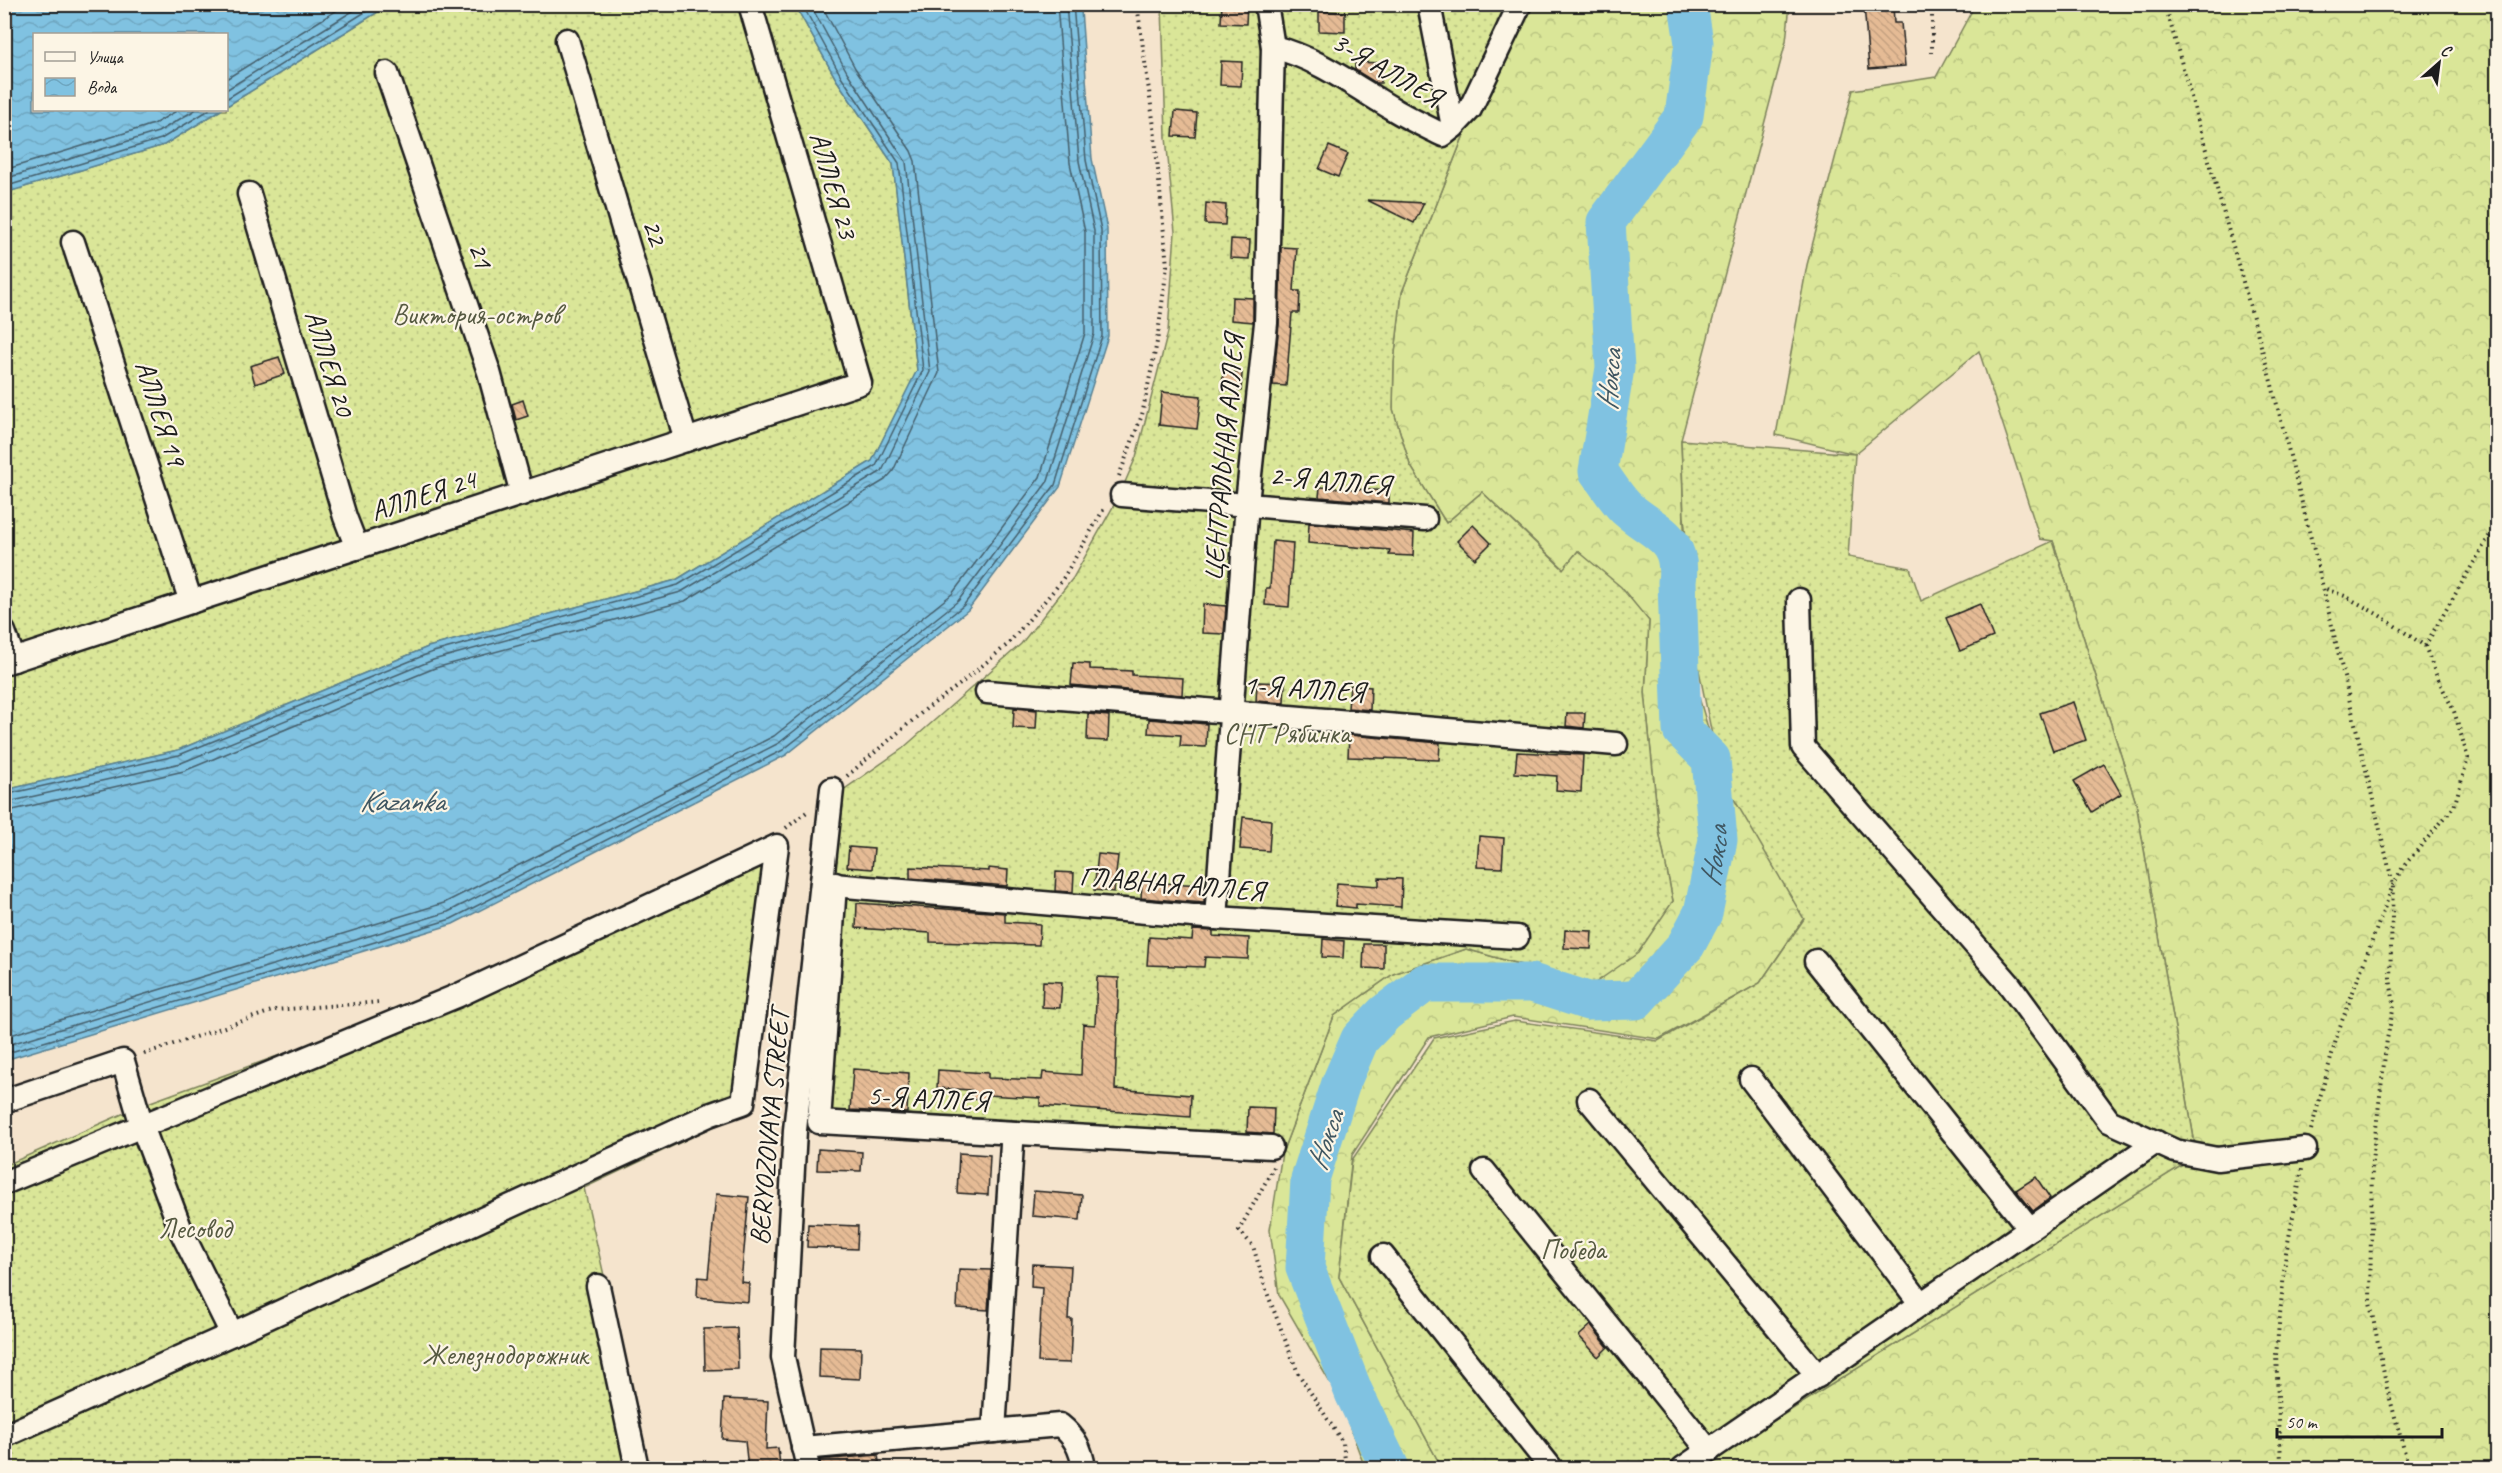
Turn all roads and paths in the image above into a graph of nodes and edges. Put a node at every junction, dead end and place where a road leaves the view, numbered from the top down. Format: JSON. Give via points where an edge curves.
{"nodes":[{"id":1,"x":750,"y":4,"type":"edge"},
{"id":2,"x":1137,"y":4,"type":"edge"},
{"id":3,"x":1266,"y":4,"type":"edge"},
{"id":4,"x":1429,"y":4,"type":"edge"},
{"id":5,"x":1520,"y":4,"type":"edge"},
{"id":6,"x":1932,"y":4,"type":"edge"},
{"id":7,"x":2165,"y":4,"type":"edge"},
{"id":8,"x":567,"y":40,"type":"dead end"},
{"id":9,"x":1273,"y":47,"type":"junction"},
{"id":10,"x":1932,"y":53,"type":"dead end"},
{"id":11,"x":387,"y":73,"type":"dead end"},
{"id":12,"x":1453,"y":127,"type":"junction"},
{"id":13,"x":249,"y":194,"type":"dead end"},
{"id":14,"x":73,"y":242,"type":"dead end"},
{"id":15,"x":860,"y":383,"type":"joint"},
{"id":16,"x":686,"y":440,"type":"junction"},
{"id":17,"x":1116,"y":492,"type":"junction"},
{"id":18,"x":522,"y":494,"type":"junction"},
{"id":19,"x":1247,"y":503,"type":"junction"},
{"id":20,"x":1425,"y":519,"type":"dead end"},
{"id":21,"x":2498,"y":521,"type":"edge"},
{"id":22,"x":357,"y":548,"type":"junction"},
{"id":23,"x":2322,"y":588,"type":"junction"},
{"id":24,"x":1799,"y":600,"type":"dead end"},
{"id":25,"x":191,"y":602,"type":"junction"},
{"id":26,"x":4,"y":632,"type":"edge"},
{"id":27,"x":2425,"y":646,"type":"junction"},
{"id":28,"x":9,"y":662,"type":"edge"},
{"id":29,"x":987,"y":692,"type":"dead end"},
{"id":30,"x":1232,"y":713,"type":"junction"},
{"id":31,"x":1616,"y":744,"type":"dead end"},
{"id":32,"x":832,"y":789,"type":"junction"},
{"id":33,"x":780,"y":831,"type":"dead end"},
{"id":34,"x":828,"y":884,"type":"junction"},
{"id":35,"x":2393,"y":885,"type":"junction"},
{"id":36,"x":1216,"y":918,"type":"junction"},
{"id":37,"x":1517,"y":937,"type":"dead end"},
{"id":38,"x":1816,"y":961,"type":"dead end"},
{"id":39,"x":386,"y":1001,"type":"dead end"},
{"id":40,"x":123,"y":1061,"type":"junction"},
{"id":41,"x":1751,"y":1079,"type":"dead end"},
{"id":42,"x":1590,"y":1100,"type":"dead end"},
{"id":43,"x":4,"y":1101,"type":"edge"},
{"id":44,"x":142,"y":1126,"type":"junction"},
{"id":45,"x":2156,"y":1142,"type":"junction"},
{"id":46,"x":1012,"y":1144,"type":"dead end"},
{"id":47,"x":2306,"y":1149,"type":"junction"},
{"id":48,"x":1274,"y":1154,"type":"joint"},
{"id":49,"x":1484,"y":1171,"type":"dead end"},
{"id":50,"x":4,"y":1183,"type":"edge"},
{"id":51,"x":2030,"y":1229,"type":"junction"},
{"id":52,"x":1383,"y":1256,"type":"dead end"},
{"id":53,"x":598,"y":1286,"type":"dead end"},
{"id":54,"x":1921,"y":1304,"type":"junction"},
{"id":55,"x":232,"y":1334,"type":"junction"},
{"id":56,"x":1818,"y":1376,"type":"junction"},
{"id":57,"x":994,"y":1431,"type":"junction"},
{"id":58,"x":4,"y":1436,"type":"edge"},
{"id":59,"x":1709,"y":1451,"type":"junction"},
{"id":60,"x":806,"y":1458,"type":"edge"},
{"id":61,"x":637,"y":1468,"type":"edge"},
{"id":62,"x":1084,"y":1468,"type":"edge"},
{"id":63,"x":1346,"y":1468,"type":"edge"},
{"id":64,"x":1551,"y":1468,"type":"edge"},
{"id":65,"x":1683,"y":1468,"type":"edge"},
{"id":66,"x":2284,"y":1468,"type":"edge"},
{"id":67,"x":2409,"y":1468,"type":"edge"}],
"edges":[{"from":1,"to":15,"type":"street","name":"АЛЛЕЯ 23"},
{"from":2,"to":17,"type":"path","via":[[1167,266],[1142,415]]},
{"from":3,"to":9,"type":"street","name":"ЦЕНТРАЛЬНАЯ АЛЛЕЯ"},
{"from":4,"to":12,"type":"street","name":"3-Я АЛЛЕЯ"},
{"from":5,"to":12,"type":"street","via":[[1470,109]]},
{"from":6,"to":10,"type":"path"},
{"from":7,"to":23,"type":"path","via":[[2272,385]]},
{"from":8,"to":16,"type":"street","name":"22"},
{"from":9,"to":12,"type":"street","name":"3-Я АЛЛЕЯ","via":[[1297,53],[1329,69],[1395,111],[1443,135]]},
{"from":9,"to":19,"type":"street","name":"ЦЕНТРАЛЬНАЯ АЛЛЕЯ","via":[[1266,323]]},
{"from":11,"to":18,"type":"street","name":"21","via":[[489,372]]},
{"from":13,"to":22,"type":"street","name":"АЛЛЕЯ 20"},
{"from":14,"to":25,"type":"street","name":"АЛЛЕЯ 19"},
{"from":15,"to":16,"type":"street","name":"АЛЛЕЯ 24"},
{"from":16,"to":18,"type":"street","name":"АЛЛЕЯ 24"},
{"from":17,"to":19,"type":"street","name":"2-Я АЛЛЕЯ"},
{"from":17,"to":32,"type":"path","via":[[1061,582],[1007,645]]},
{"from":18,"to":22,"type":"street","name":"АЛЛЕЯ 24"},
{"from":19,"to":20,"type":"street","name":"2-Я АЛЛЕЯ"},
{"from":19,"to":30,"type":"street","name":"ЦЕНТРАЛЬНАЯ АЛЛЕЯ"},
{"from":21,"to":27,"type":"path"},
{"from":22,"to":25,"type":"street","name":"АЛЛЕЯ 24"},
{"from":23,"to":27,"type":"path","via":[[2379,615]]},
{"from":23,"to":35,"type":"path"},
{"from":24,"to":45,"type":"street","via":[[1803,747],[2009,984],[2109,1121]]},
{"from":25,"to":28,"type":"street","name":"АЛЛЕЯ 24"},
{"from":26,"to":28,"type":"street"},
{"from":27,"to":35,"type":"path","via":[[2454,711],[2468,758],[2454,807],[2403,867]]},
{"from":29,"to":30,"type":"street","name":"1-Я АЛЛЕЯ"},
{"from":30,"to":31,"type":"street","name":"1-Я АЛЛЕЯ"},
{"from":30,"to":36,"type":"street","name":"ЦЕНТРАЛЬНАЯ АЛЛЕЯ"},
{"from":32,"to":33,"type":"path","via":[[791,826]]},
{"from":32,"to":34,"type":"street","name":"BERYOZOVAYA STREET"},
{"from":34,"to":36,"type":"street","name":"ГЛАВНАЯ АЛЛЕЯ"},
{"from":34,"to":48,"type":"street","name":"5-Я АЛЛЕЯ","via":[[819,1122]]},
{"from":34,"to":60,"type":"street","name":"BERYOZOVAYA STREET","via":[[795,1130],[783,1357]]},
{"from":35,"to":47,"type":"path","via":[[2339,1029]]},
{"from":35,"to":67,"type":"path","via":[[2390,978],[2394,1006],[2372,1161],[2370,1303],[2387,1388]]},
{"from":36,"to":37,"type":"street","name":"ГЛАВНАЯ АЛЛЕЯ"},
{"from":38,"to":51,"type":"street"},
{"from":39,"to":40,"type":"path","via":[[275,1010]]},
{"from":40,"to":43,"type":"street"},
{"from":40,"to":44,"type":"street"},
{"from":41,"to":54,"type":"street"},
{"from":42,"to":56,"type":"street"},
{"from":44,"to":50,"type":"street"},
{"from":44,"to":55,"type":"street","via":[[182,1233]]},
{"from":44,"to":55,"type":"street","via":[[459,995],[777,846],[743,1103],[709,1115]]},
{"from":45,"to":47,"type":"street","via":[[2175,1151],[2217,1159]]},
{"from":45,"to":51,"type":"street"},
{"from":46,"to":57,"type":"street"},
{"from":47,"to":66,"type":"path","via":[[2286,1252],[2276,1354]]},
{"from":48,"to":63,"type":"path","via":[[1239,1230],[1253,1246],[1298,1373],[1343,1443]]},
{"from":49,"to":59,"type":"street"},
{"from":51,"to":54,"type":"street"},
{"from":52,"to":64,"type":"street"},
{"from":53,"to":61,"type":"street"},
{"from":54,"to":56,"type":"street"},
{"from":55,"to":58,"type":"street"},
{"from":56,"to":59,"type":"street"},
{"from":57,"to":60,"type":"street"},
{"from":57,"to":62,"type":"street","via":[[1060,1425],[1072,1435],[1082,1453]]},
{"from":59,"to":65,"type":"street"}]}
